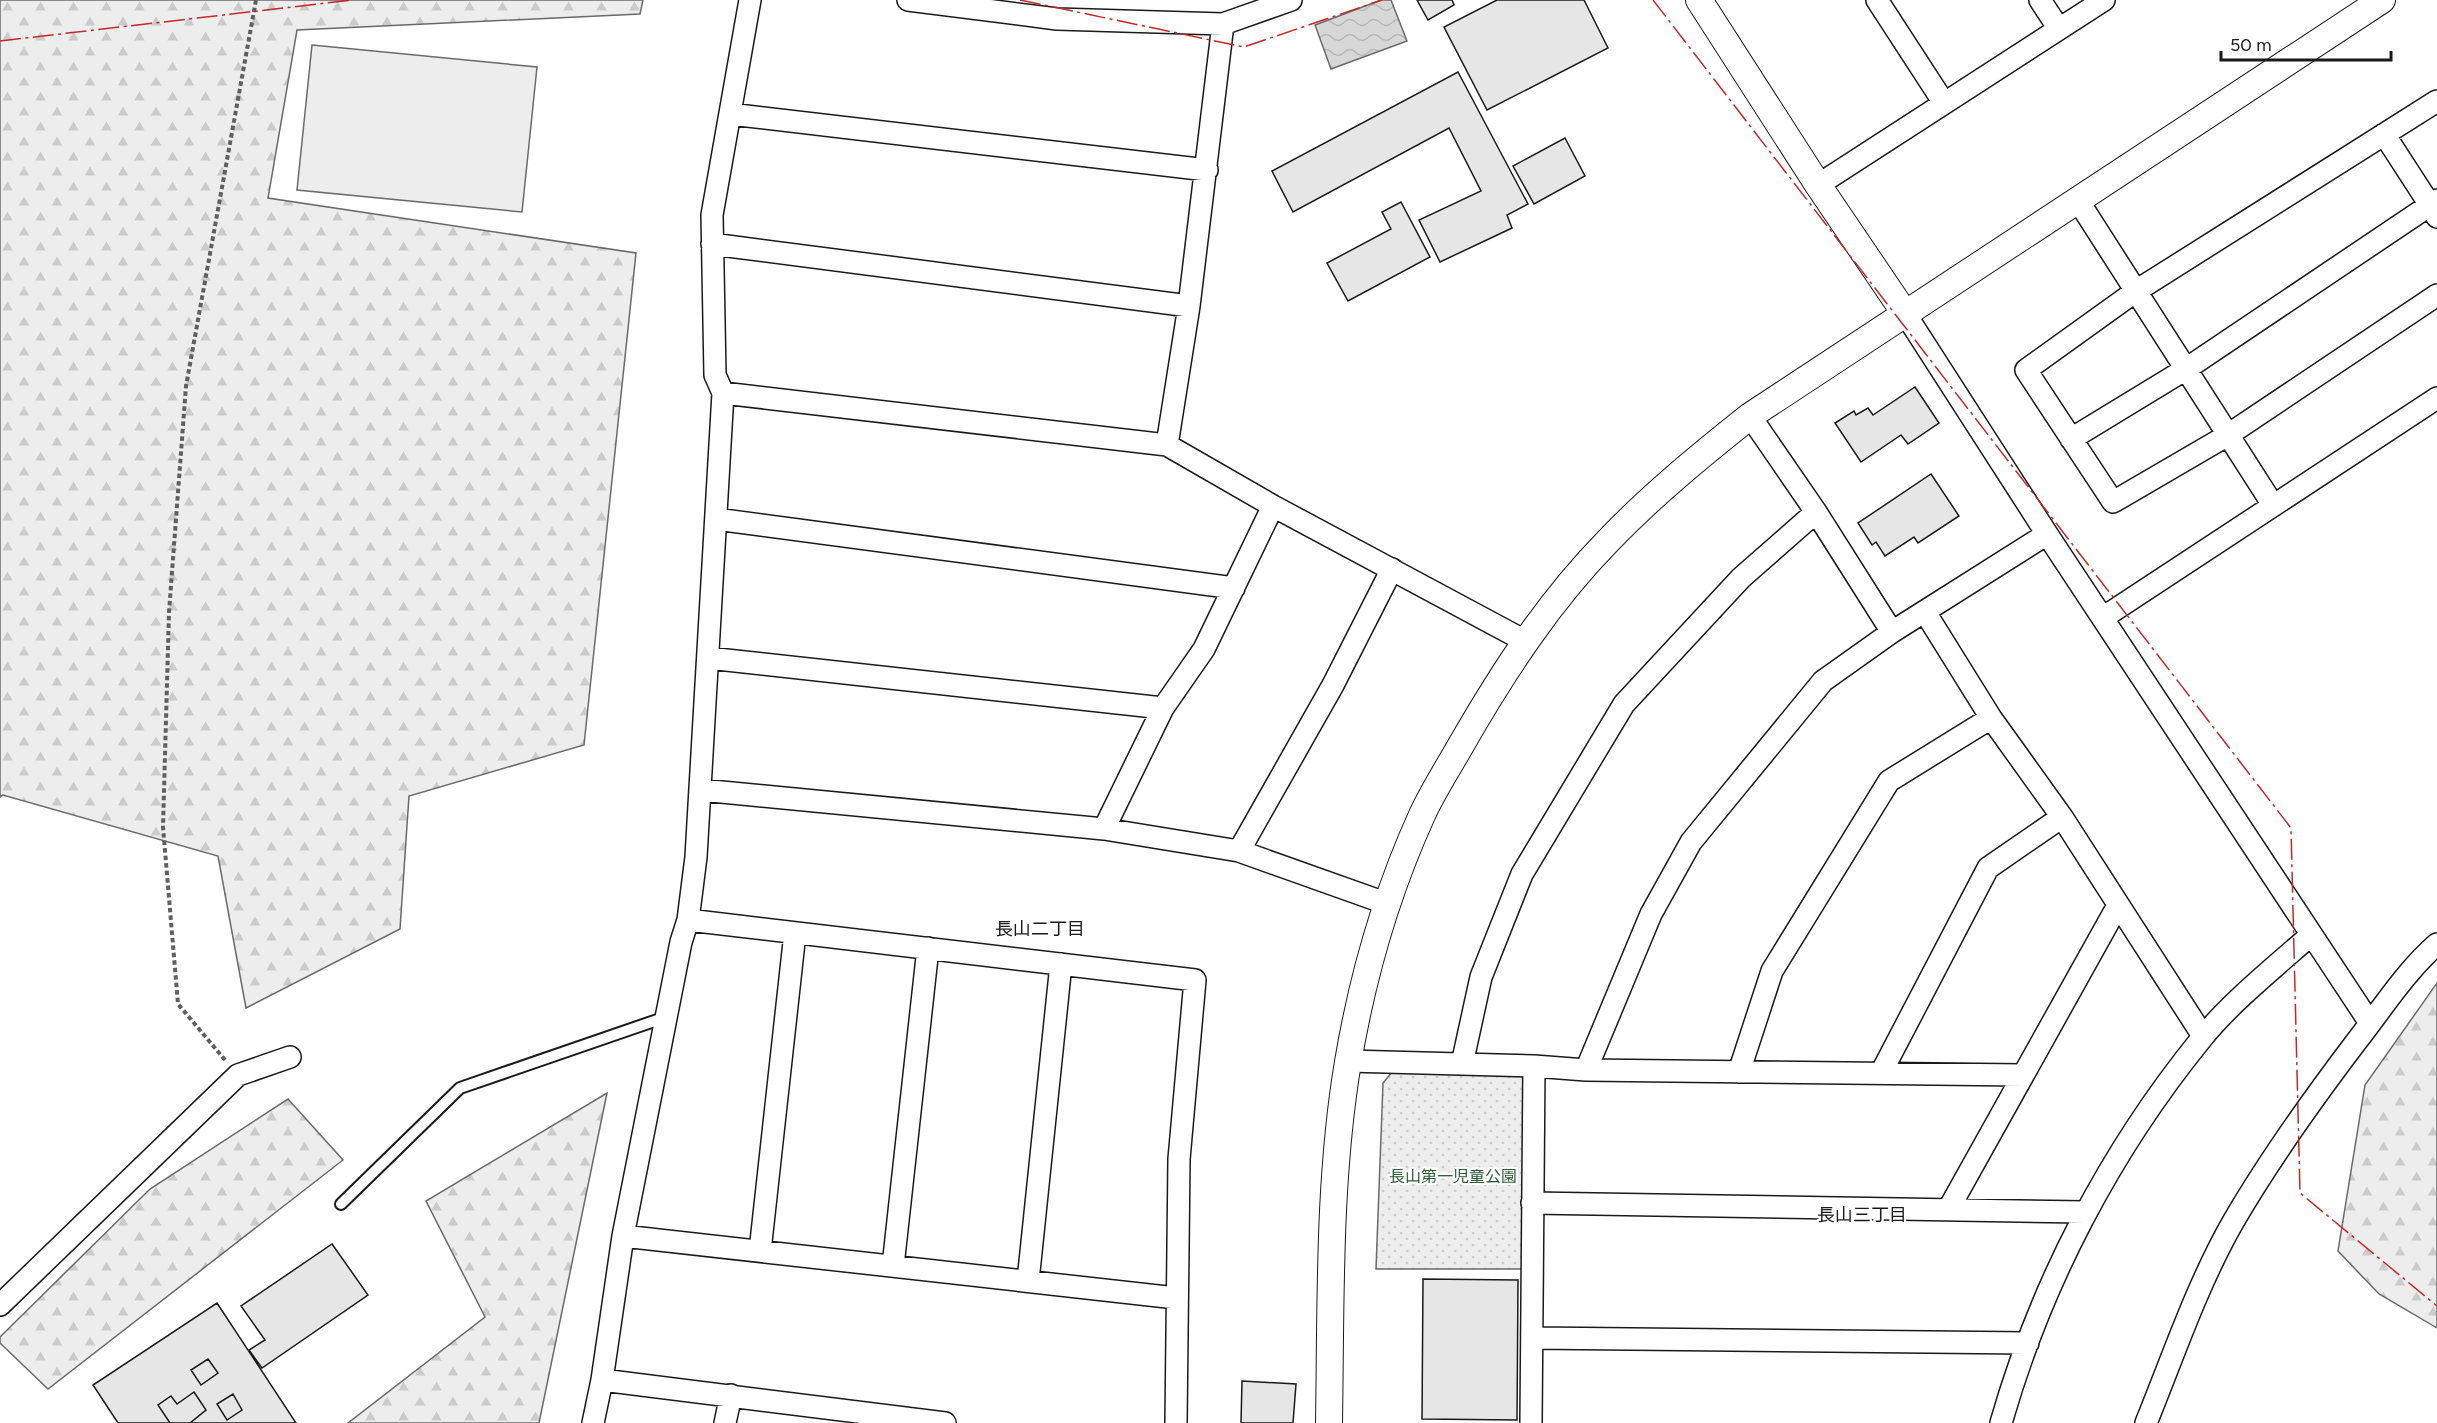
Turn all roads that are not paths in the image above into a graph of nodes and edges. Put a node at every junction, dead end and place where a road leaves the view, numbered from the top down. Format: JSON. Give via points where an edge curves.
{"nodes":[{"id":1,"x":750,"y":0,"type":"edge"},
{"id":2,"x":908,"y":0,"type":"edge"},
{"id":3,"x":1291,"y":0,"type":"edge"},
{"id":4,"x":1699,"y":0,"type":"edge"},
{"id":5,"x":1877,"y":0,"type":"edge"},
{"id":6,"x":2040,"y":0,"type":"edge"},
{"id":7,"x":2104,"y":0,"type":"edge"},
{"id":8,"x":2382,"y":0,"type":"edge"},
{"id":9,"x":1058,"y":9,"type":"edge"},
{"id":10,"x":1223,"y":24,"type":"junction"},
{"id":11,"x":2059,"y":29,"type":"junction"},
{"id":12,"x":2437,"y":101,"type":"edge"},
{"id":13,"x":1944,"y":103,"type":"junction"},
{"id":14,"x":730,"y":114,"type":"junction"},
{"id":15,"x":2384,"y":134,"type":"junction"},
{"id":16,"x":1207,"y":171,"type":"junction"},
{"id":17,"x":1818,"y":185,"type":"junction"},
{"id":18,"x":2077,"y":199,"type":"junction"},
{"id":19,"x":2435,"y":207,"type":"edge"},
{"id":20,"x":712,"y":244,"type":"junction"},
{"id":21,"x":2136,"y":291,"type":"junction"},
{"id":22,"x":2437,"y":295,"type":"edge"},
{"id":23,"x":1189,"y":306,"type":"junction"},
{"id":24,"x":1904,"y":312,"type":"junction"},
{"id":25,"x":2186,"y":369,"type":"junction"},
{"id":26,"x":723,"y":393,"type":"junction"},
{"id":27,"x":2437,"y":398,"type":"edge"},
{"id":28,"x":1750,"y":416,"type":"junction"},
{"id":29,"x":2228,"y":435,"type":"junction"},
{"id":30,"x":2071,"y":440,"type":"junction"},
{"id":31,"x":1167,"y":445,"type":"junction"},
{"id":32,"x":2273,"y":505,"type":"junction"},
{"id":33,"x":1273,"y":506,"type":"junction"},
{"id":34,"x":1816,"y":512,"type":"junction"},
{"id":35,"x":716,"y":519,"type":"junction"},
{"id":36,"x":2047,"y":534,"type":"junction"},
{"id":37,"x":1392,"y":569,"type":"junction"},
{"id":38,"x":1234,"y":588,"type":"junction"},
{"id":39,"x":1925,"y":612,"type":"junction"},
{"id":40,"x":2104,"y":617,"type":"junction"},
{"id":41,"x":1892,"y":632,"type":"junction"},
{"id":42,"x":1525,"y":641,"type":"junction"},
{"id":43,"x":708,"y":658,"type":"junction"},
{"id":44,"x":1163,"y":708,"type":"junction"},
{"id":45,"x":1991,"y":718,"type":"junction"},
{"id":46,"x":701,"y":790,"type":"junction"},
{"id":47,"x":2062,"y":817,"type":"junction"},
{"id":48,"x":1104,"y":829,"type":"junction"},
{"id":49,"x":1239,"y":851,"type":"junction"},
{"id":50,"x":1388,"y":904,"type":"junction"},
{"id":51,"x":2117,"y":907,"type":"junction"},
{"id":52,"x":688,"y":920,"type":"junction"},
{"id":53,"x":795,"y":933,"type":"junction"},
{"id":54,"x":2311,"y":935,"type":"junction"},
{"id":55,"x":2437,"y":944,"type":"edge"},
{"id":56,"x":928,"y":948,"type":"junction"},
{"id":57,"x":1061,"y":964,"type":"junction"},
{"id":58,"x":666,"y":1016,"type":"junction"},
{"id":59,"x":2370,"y":1023,"type":"junction"},
{"id":60,"x":2203,"y":1036,"type":"junction"},
{"id":61,"x":290,"y":1057,"type":"dead end"},
{"id":62,"x":1348,"y":1061,"type":"junction"},
{"id":63,"x":1462,"y":1064,"type":"junction"},
{"id":64,"x":1534,"y":1066,"type":"junction"},
{"id":65,"x":1586,"y":1070,"type":"junction"},
{"id":66,"x":1739,"y":1072,"type":"junction"},
{"id":67,"x":1881,"y":1073,"type":"junction"},
{"id":68,"x":2024,"y":1075,"type":"junction"},
{"id":69,"x":1532,"y":1203,"type":"junction"},
{"id":70,"x":341,"y":1204,"type":"dead end"},
{"id":71,"x":1948,"y":1210,"type":"junction"},
{"id":72,"x":2085,"y":1212,"type":"junction"},
{"id":73,"x":623,"y":1236,"type":"junction"},
{"id":74,"x":760,"y":1251,"type":"junction"},
{"id":75,"x":893,"y":1266,"type":"junction"},
{"id":76,"x":1028,"y":1281,"type":"junction"},
{"id":77,"x":1176,"y":1298,"type":"junction"},
{"id":78,"x":0,"y":1305,"type":"edge"},
{"id":79,"x":1532,"y":1338,"type":"junction"},
{"id":80,"x":2028,"y":1343,"type":"junction"},
{"id":81,"x":602,"y":1380,"type":"junction"},
{"id":82,"x":731,"y":1395,"type":"junction"},
{"id":83,"x":593,"y":1423,"type":"edge"},
{"id":84,"x":725,"y":1423,"type":"edge"},
{"id":85,"x":945,"y":1423,"type":"edge"},
{"id":86,"x":1176,"y":1423,"type":"edge"},
{"id":87,"x":1329,"y":1423,"type":"edge"},
{"id":88,"x":1531,"y":1423,"type":"edge"},
{"id":89,"x":2001,"y":1423,"type":"edge"},
{"id":90,"x":2146,"y":1423,"type":"edge"}],
"edges":[{"from":1,"to":14,"type":"street"},
{"from":2,"to":9,"type":"street"},
{"from":3,"to":10,"type":"street"},
{"from":4,"to":17,"type":"street"},
{"from":5,"to":13,"type":"street"},
{"from":6,"to":11,"type":"street"},
{"from":7,"to":11,"type":"street"},
{"from":8,"to":18,"type":"street"},
{"from":9,"to":10,"type":"street"},
{"from":10,"to":16,"type":"street"},
{"from":11,"to":13,"type":"street"},
{"from":12,"to":15,"type":"street"},
{"from":13,"to":17,"type":"street"},
{"from":14,"to":16,"type":"street"},
{"from":14,"to":20,"type":"street","via":[[712,215]]},
{"from":15,"to":19,"type":"street"},
{"from":15,"to":21,"type":"street"},
{"from":16,"to":23,"type":"street"},
{"from":17,"to":24,"type":"street"},
{"from":18,"to":21,"type":"street"},
{"from":18,"to":24,"type":"street"},
{"from":19,"to":25,"type":"street"},
{"from":20,"to":23,"type":"street"},
{"from":20,"to":26,"type":"street","via":[[715,375]]},
{"from":21,"to":25,"type":"street"},
{"from":21,"to":30,"type":"street","via":[[2026,370]]},
{"from":22,"to":29,"type":"street"},
{"from":23,"to":31,"type":"street"},
{"from":24,"to":28,"type":"street"},
{"from":24,"to":36,"type":"street"},
{"from":25,"to":29,"type":"street"},
{"from":25,"to":30,"type":"street"},
{"from":26,"to":31,"type":"street"},
{"from":26,"to":35,"type":"street"},
{"from":27,"to":32,"type":"street"},
{"from":28,"to":34,"type":"street"},
{"from":28,"to":42,"type":"street","via":[[1659,491],[1607,542]]},
{"from":29,"to":30,"type":"street","via":[[2112,502]]},
{"from":29,"to":32,"type":"street"},
{"from":31,"to":33,"type":"street"},
{"from":32,"to":40,"type":"street"},
{"from":33,"to":37,"type":"street"},
{"from":33,"to":38,"type":"street"},
{"from":34,"to":41,"type":"street"},
{"from":34,"to":63,"type":"street","via":[[1741,579],[1624,704],[1522,874],[1481,977]]},
{"from":35,"to":38,"type":"street"},
{"from":35,"to":43,"type":"street"},
{"from":36,"to":39,"type":"street"},
{"from":36,"to":40,"type":"street"},
{"from":37,"to":42,"type":"street"},
{"from":37,"to":49,"type":"street","via":[[1333,685]]},
{"from":38,"to":44,"type":"street","via":[[1204,650]]},
{"from":39,"to":41,"type":"street"},
{"from":39,"to":45,"type":"street"},
{"from":40,"to":54,"type":"street"},
{"from":41,"to":65,"type":"street","via":[[1823,681],[1691,842],[1651,914]]},
{"from":42,"to":50,"type":"street","via":[[1422,815]]},
{"from":43,"to":44,"type":"street"},
{"from":43,"to":46,"type":"street"},
{"from":44,"to":48,"type":"street"},
{"from":45,"to":47,"type":"street"},
{"from":45,"to":66,"type":"street","via":[[1889,781],[1772,970]]},
{"from":46,"to":48,"type":"street"},
{"from":46,"to":52,"type":"street"},
{"from":47,"to":51,"type":"street"},
{"from":47,"to":67,"type":"street","via":[[1988,868]]},
{"from":48,"to":49,"type":"street"},
{"from":49,"to":50,"type":"street"},
{"from":50,"to":62,"type":"street"},
{"from":51,"to":60,"type":"street"},
{"from":51,"to":68,"type":"street"},
{"from":52,"to":53,"type":"street"},
{"from":52,"to":58,"type":"street"},
{"from":53,"to":56,"type":"street"},
{"from":53,"to":74,"type":"street"},
{"from":54,"to":59,"type":"street"},
{"from":54,"to":60,"type":"street"},
{"from":55,"to":59,"type":"street","via":[[2416,964]]},
{"from":56,"to":57,"type":"street"},
{"from":56,"to":75,"type":"street"},
{"from":57,"to":76,"type":"street"},
{"from":57,"to":77,"type":"street","via":[[1195,980],[1179,1159]]},
{"from":58,"to":70,"type":"lane","via":[[460,1088]]},
{"from":58,"to":73,"type":"street"},
{"from":59,"to":90,"type":"street","via":[[2270,1162],[2232,1224]]},
{"from":60,"to":72,"type":"street","via":[[2121,1150]]},
{"from":61,"to":78,"type":"street","via":[[238,1075]]},
{"from":62,"to":63,"type":"street"},
{"from":62,"to":87,"type":"street","via":[[1334,1188]]},
{"from":63,"to":64,"type":"street"},
{"from":64,"to":65,"type":"street"},
{"from":64,"to":69,"type":"street"},
{"from":65,"to":66,"type":"street"},
{"from":66,"to":67,"type":"street"},
{"from":67,"to":68,"type":"street"},
{"from":68,"to":71,"type":"street"},
{"from":69,"to":71,"type":"street"},
{"from":69,"to":79,"type":"street"},
{"from":71,"to":72,"type":"street"},
{"from":72,"to":80,"type":"street"},
{"from":73,"to":74,"type":"street"},
{"from":73,"to":81,"type":"street"},
{"from":74,"to":75,"type":"street"},
{"from":75,"to":76,"type":"street"},
{"from":76,"to":77,"type":"street"},
{"from":77,"to":86,"type":"street"},
{"from":79,"to":80,"type":"street"},
{"from":79,"to":88,"type":"street"},
{"from":80,"to":89,"type":"street"},
{"from":81,"to":82,"type":"street"},
{"from":81,"to":83,"type":"street"},
{"from":82,"to":84,"type":"street"},
{"from":82,"to":85,"type":"street"}]}
